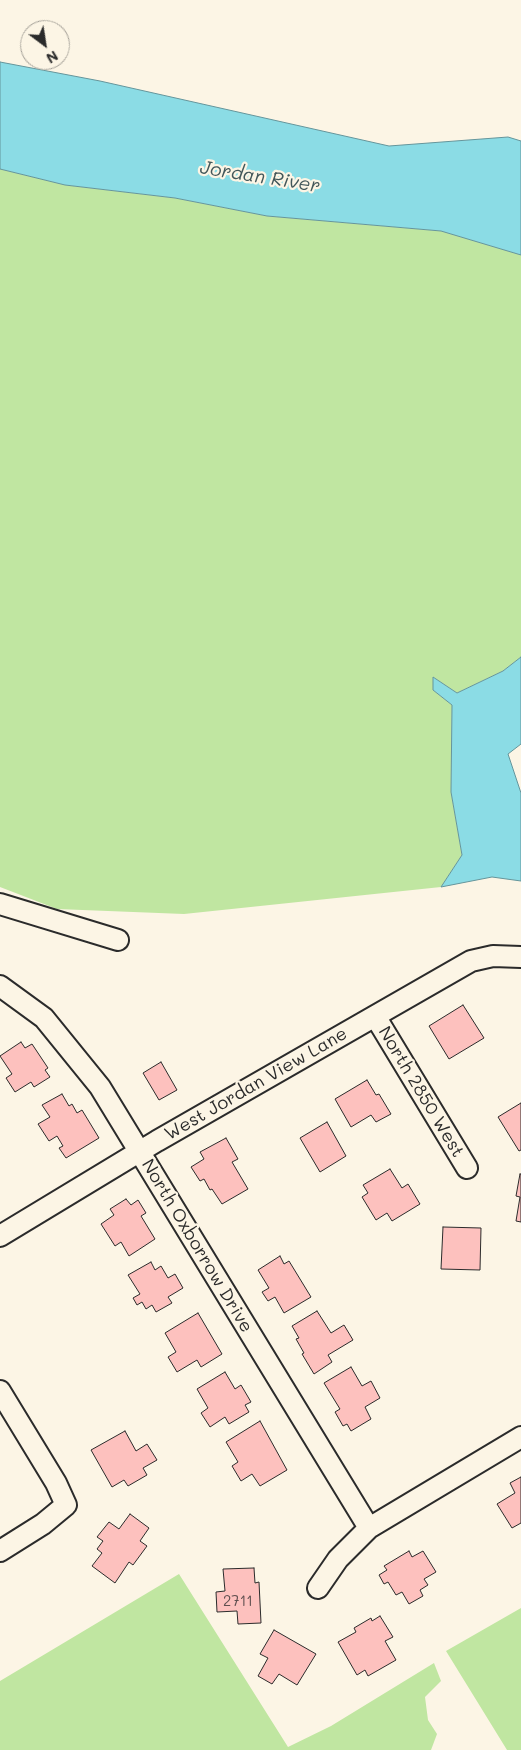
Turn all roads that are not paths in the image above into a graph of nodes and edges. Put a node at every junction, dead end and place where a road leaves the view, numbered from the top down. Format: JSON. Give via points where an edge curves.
{"nodes":[{"id":1,"x":0,"y":904,"type":"edge"},
{"id":2,"x":118,"y":940,"type":"dead end"},
{"id":3,"x":521,"y":958,"type":"edge"},
{"id":4,"x":0,"y":986,"type":"edge"},
{"id":5,"x":375,"y":1016,"type":"junction"},
{"id":6,"x":139,"y":1152,"type":"junction"},
{"id":7,"x":467,"y":1168,"type":"dead end"},
{"id":8,"x":0,"y":1236,"type":"edge"},
{"id":9,"x":0,"y":1391,"type":"edge"},
{"id":10,"x":521,"y":1437,"type":"edge"},
{"id":11,"x":368,"y":1528,"type":"junction"},
{"id":12,"x":0,"y":1551,"type":"edge"},
{"id":13,"x":318,"y":1588,"type":"dead end"}],
"edges":[{"from":1,"to":2,"type":"street"},
{"from":3,"to":5,"type":"street","name":"West Jordan View Lane","via":[[493,956],[471,961]]},
{"from":4,"to":6,"type":"street","name":"North Oxborrow Drive","via":[[44,1018],[73,1051],[100,1087]]},
{"from":5,"to":6,"type":"street","name":"West Jordan View Lane"},
{"from":5,"to":7,"type":"street","name":"North 2850 West"},
{"from":6,"to":8,"type":"street","name":"West Jordan View Lane"},
{"from":6,"to":11,"type":"street","name":"North Oxborrow Drive"},
{"from":9,"to":12,"type":"street","via":[[66,1505],[44,1524]]},
{"from":10,"to":11,"type":"street"},
{"from":11,"to":13,"type":"street","via":[[338,1559]]}]}
